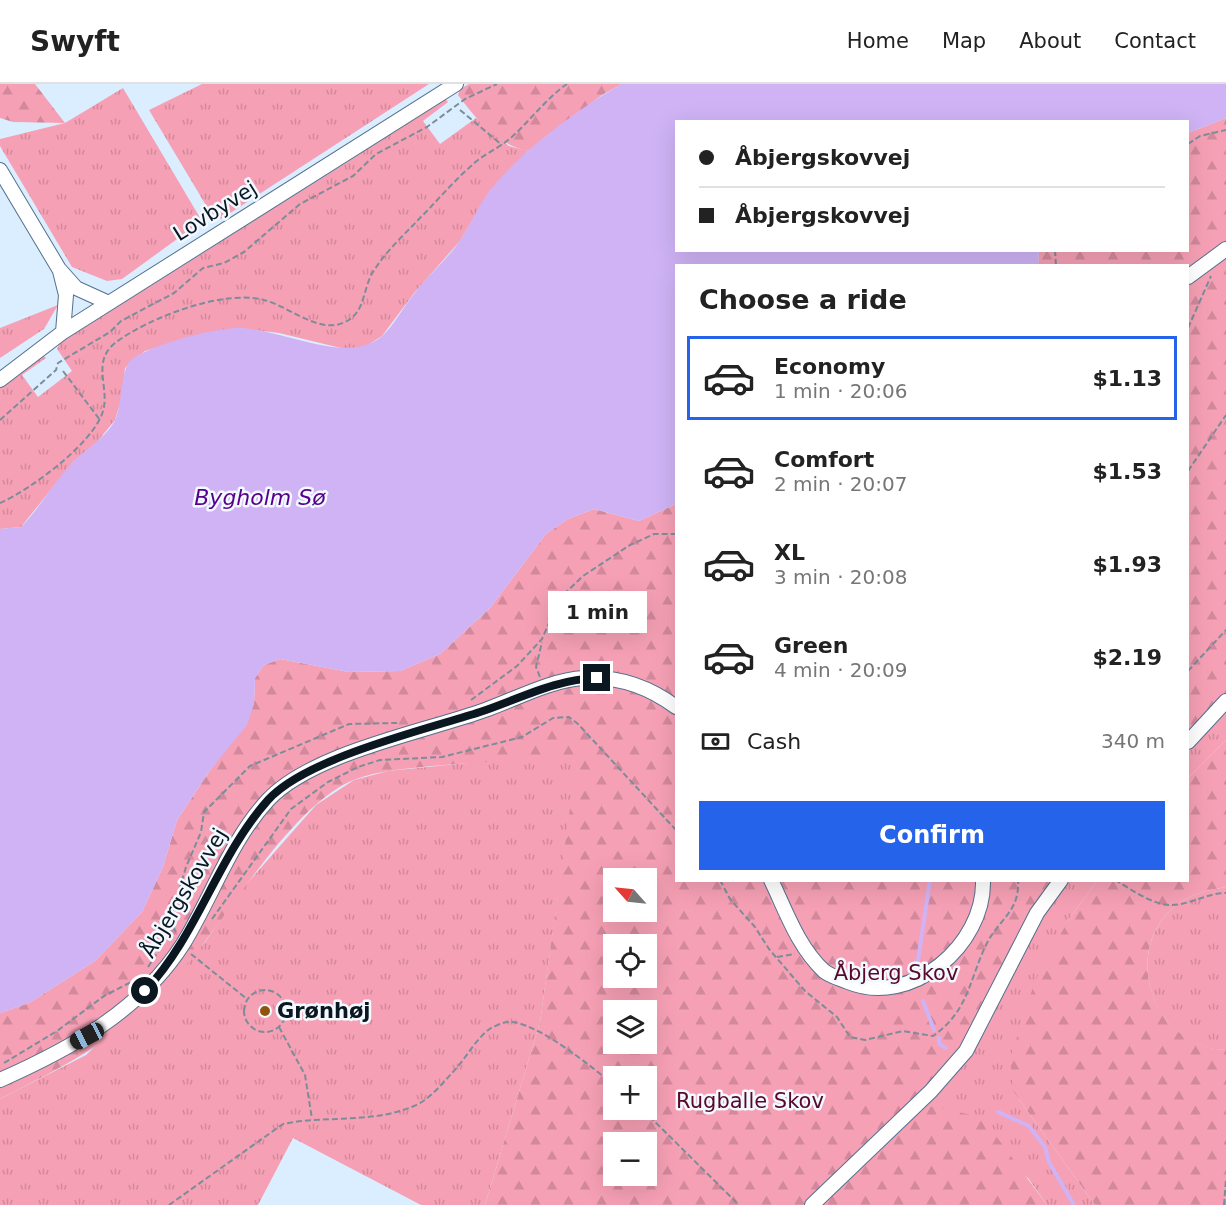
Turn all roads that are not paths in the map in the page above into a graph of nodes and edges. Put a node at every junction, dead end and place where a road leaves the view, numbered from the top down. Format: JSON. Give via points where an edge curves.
{"nodes":[{"id":1,"x":456,"y":84,"type":"edge"},
{"id":2,"x":0,"y":170,"type":"edge"},
{"id":3,"x":1226,"y":249,"type":"edge"},
{"id":4,"x":59,"y":269,"type":"junction"},
{"id":5,"x":1189,"y":276,"type":"edge"},
{"id":6,"x":109,"y":303,"type":"junction"},
{"id":7,"x":63,"y":332,"type":"junction"},
{"id":8,"x":0,"y":380,"type":"edge"},
{"id":9,"x":1226,"y":701,"type":"edge"},
{"id":10,"x":675,"y":706,"type":"edge"},
{"id":11,"x":1189,"y":741,"type":"edge"},
{"id":12,"x":772,"y":882,"type":"edge"},
{"id":13,"x":983,"y":882,"type":"edge"},
{"id":14,"x":1060,"y":882,"type":"edge"},
{"id":15,"x":0,"y":1080,"type":"edge"},
{"id":16,"x":812,"y":1205,"type":"edge"}],
"edges":[{"from":1,"to":6,"type":"street","name":"Lovbyvej"},
{"from":2,"to":4,"type":"street"},
{"from":3,"to":5,"type":"street"},
{"from":4,"to":6,"type":"street","via":[[76,288]]},
{"from":4,"to":7,"type":"street","via":[[66,295]]},
{"from":6,"to":7,"type":"street","name":"Lovbyvej"},
{"from":7,"to":8,"type":"street","name":"Lovbyvej"},
{"from":9,"to":11,"type":"street"},
{"from":10,"to":15,"type":"street","name":"Åbjergskovvej","via":[[635,684],[614,678],[581,678],[346,755],[290,782],[268,800],[245,832],[190,948],[127,1007],[87,1036]]},
{"from":12,"to":13,"type":"street","via":[[807,952],[825,972],[878,989],[909,984],[939,968],[974,920]]},
{"from":14,"to":16,"type":"street","via":[[1037,913],[966,1051],[931,1091]]}]}
